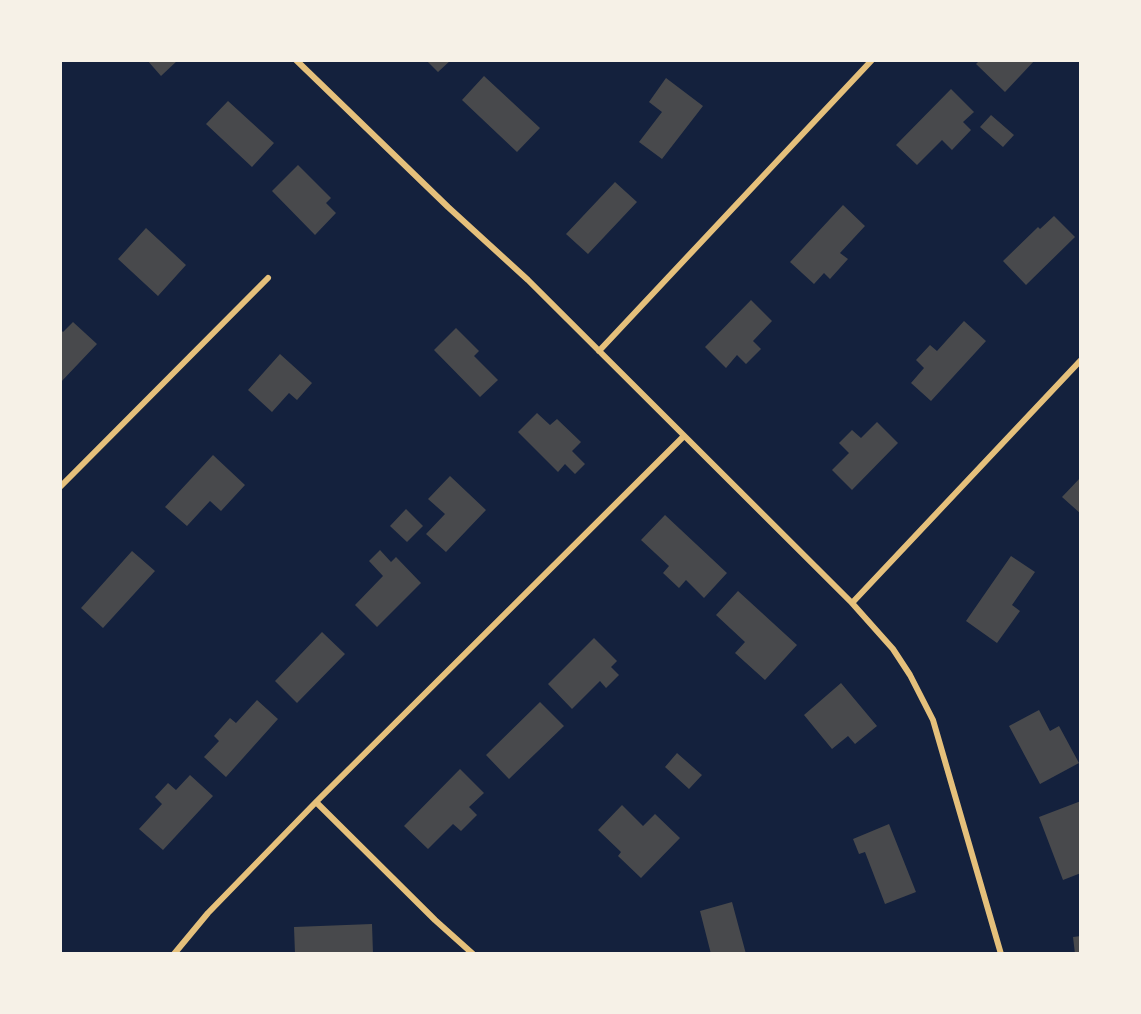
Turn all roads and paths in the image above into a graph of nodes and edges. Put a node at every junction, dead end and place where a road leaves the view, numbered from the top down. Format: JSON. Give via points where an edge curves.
{"nodes":[{"id":1,"x":296,"y":60,"type":"edge"},
{"id":2,"x":872,"y":60,"type":"edge"},
{"id":3,"x":268,"y":278,"type":"dead end"},
{"id":4,"x":599,"y":351,"type":"junction"},
{"id":5,"x":1081,"y":360,"type":"edge"},
{"id":6,"x":684,"y":436,"type":"junction"},
{"id":7,"x":60,"y":487,"type":"edge"},
{"id":8,"x":852,"y":603,"type":"junction"},
{"id":9,"x":316,"y":802,"type":"junction"},
{"id":10,"x":174,"y":954,"type":"edge"},
{"id":11,"x":473,"y":954,"type":"edge"},
{"id":12,"x":1001,"y":954,"type":"edge"}],
"edges":[{"from":1,"to":4,"type":"street"},
{"from":2,"to":4,"type":"street"},
{"from":3,"to":7,"type":"street"},
{"from":4,"to":6,"type":"street"},
{"from":5,"to":8,"type":"street"},
{"from":6,"to":8,"type":"street"},
{"from":6,"to":9,"type":"street"},
{"from":8,"to":12,"type":"street","via":[[893,649],[933,720]]},
{"from":9,"to":10,"type":"street","via":[[208,913]]},
{"from":9,"to":11,"type":"street"}]}
